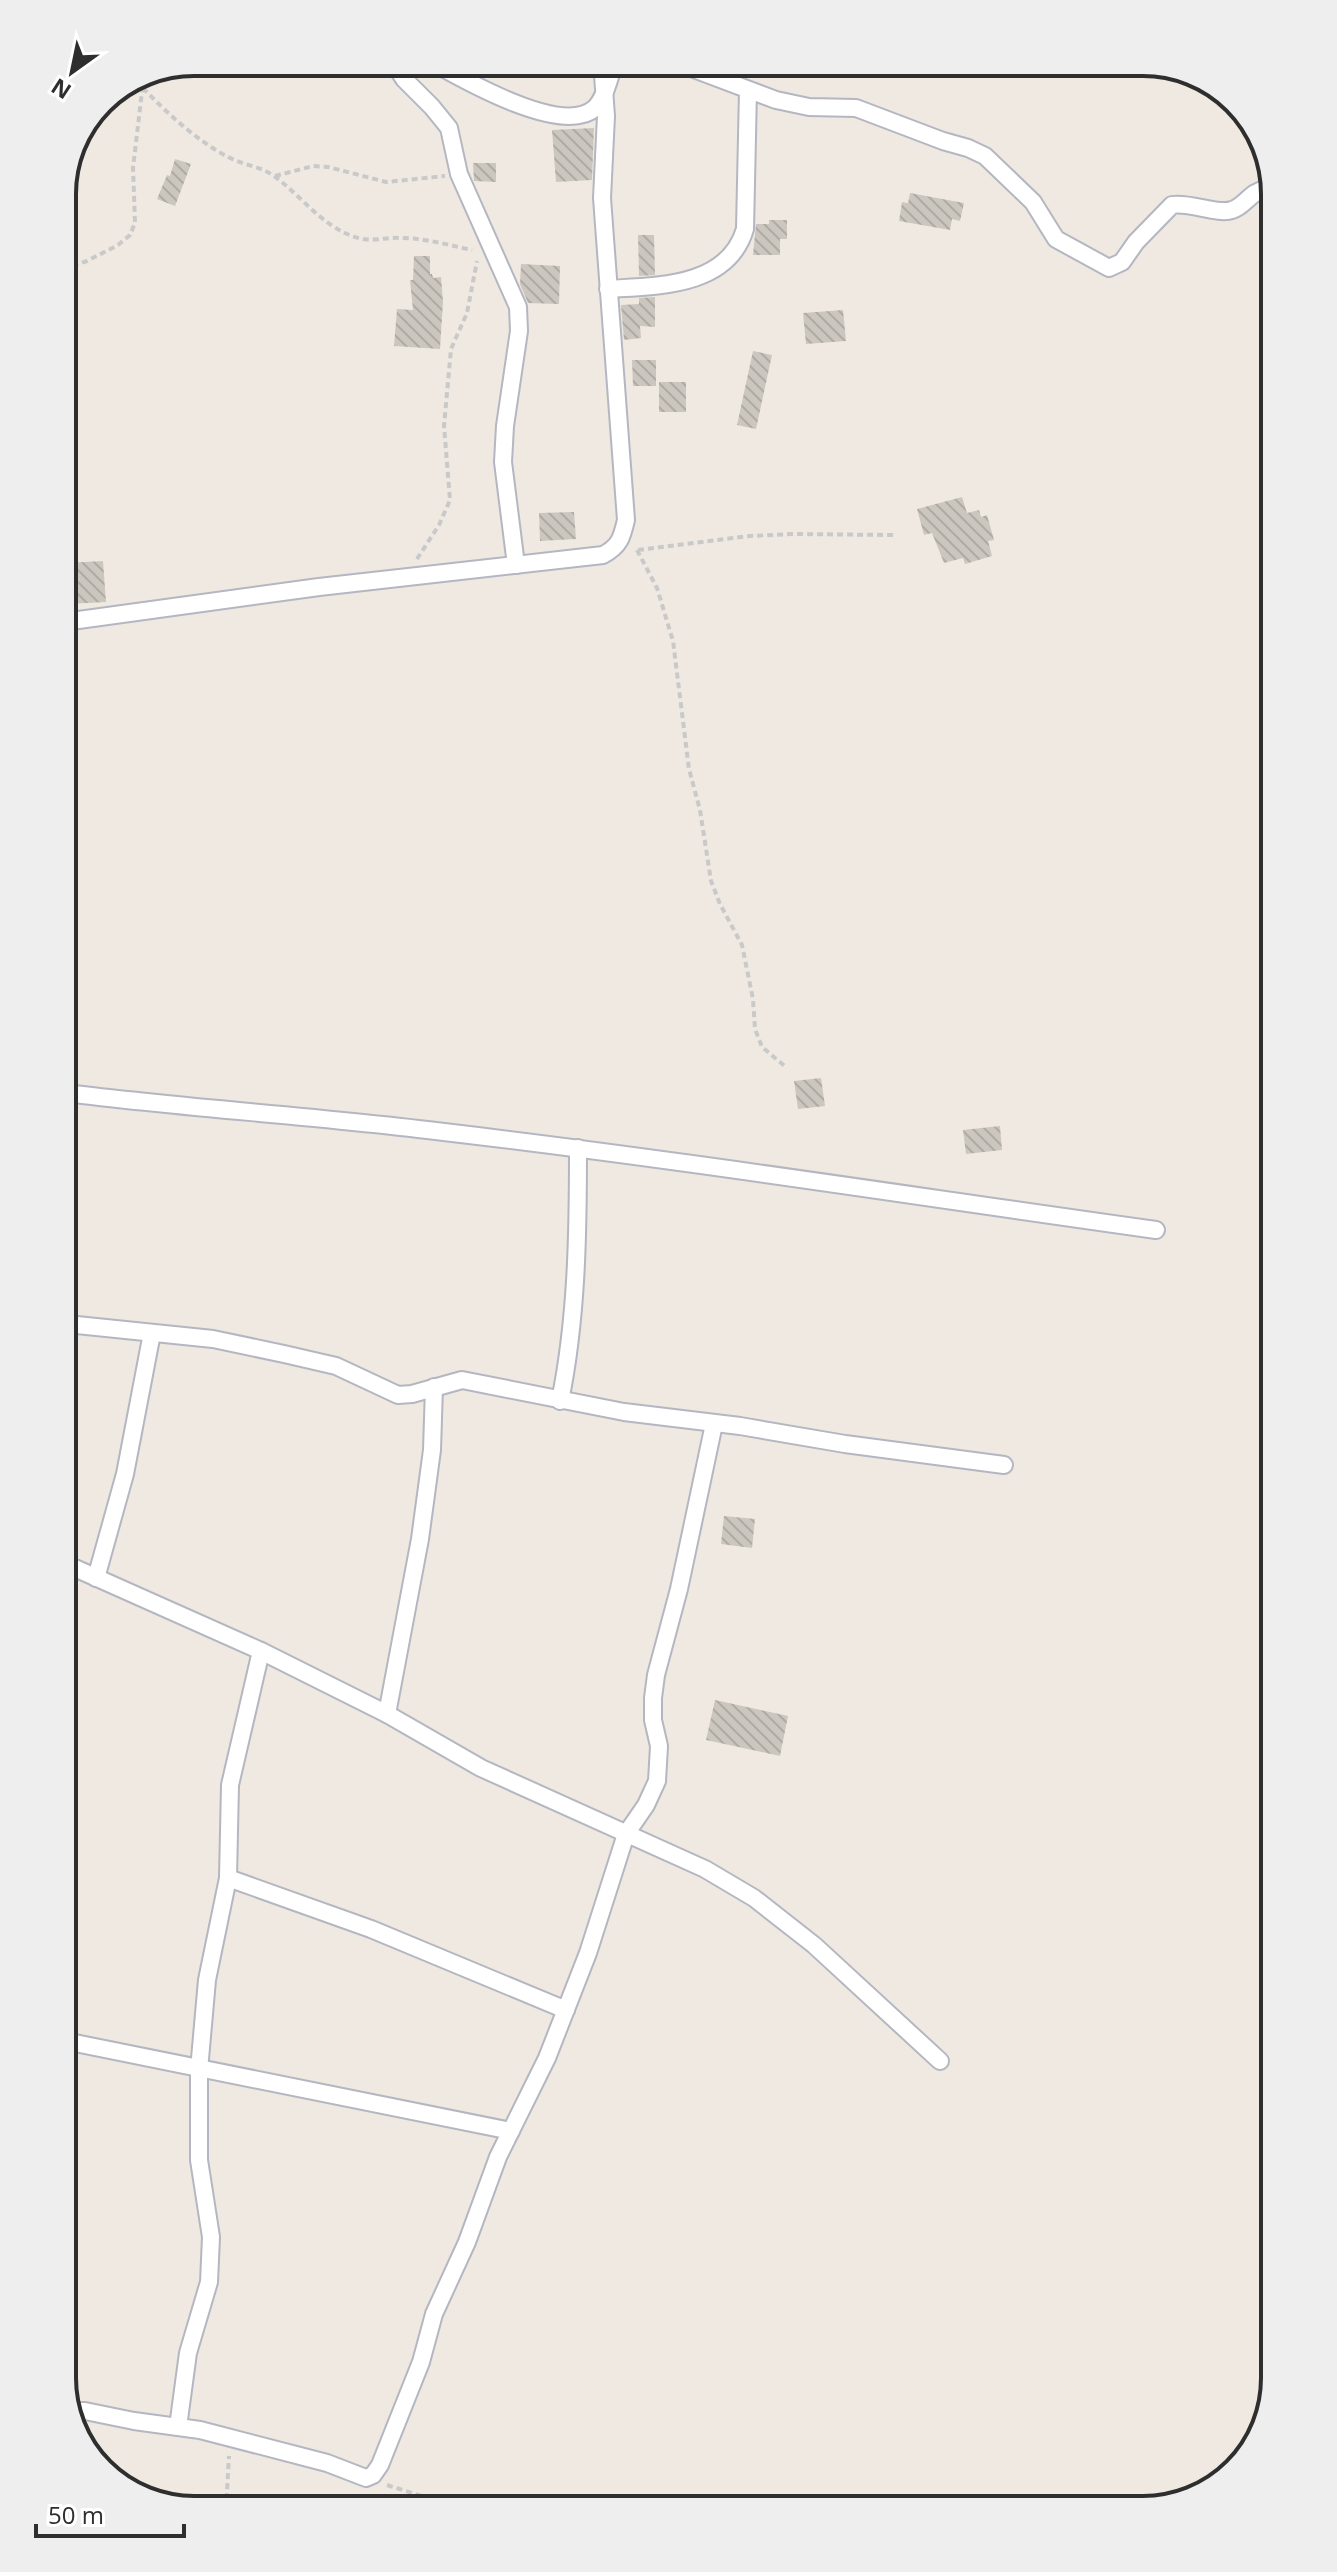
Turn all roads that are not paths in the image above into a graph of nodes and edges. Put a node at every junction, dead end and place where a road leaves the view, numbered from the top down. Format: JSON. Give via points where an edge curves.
{"nodes":[{"id":1,"x":402,"y":76,"type":"edge"},
{"id":2,"x":459,"y":76,"type":"edge"},
{"id":3,"x":603,"y":76,"type":"edge"},
{"id":4,"x":610,"y":76,"type":"edge"},
{"id":5,"x":712,"y":76,"type":"edge"},
{"id":6,"x":748,"y":90,"type":"junction"},
{"id":7,"x":604,"y":93,"type":"junction"},
{"id":8,"x":1261,"y":191,"type":"edge"},
{"id":9,"x":608,"y":289,"type":"junction"},
{"id":10,"x":516,"y":565,"type":"junction"},
{"id":11,"x":76,"y":620,"type":"edge"},
{"id":12,"x":76,"y":1094,"type":"edge"},
{"id":13,"x":578,"y":1148,"type":"junction"},
{"id":14,"x":1156,"y":1230,"type":"dead end"},
{"id":15,"x":76,"y":1325,"type":"edge"},
{"id":16,"x":152,"y":1333,"type":"junction"},
{"id":17,"x":434,"y":1387,"type":"junction"},
{"id":18,"x":560,"y":1401,"type":"junction"},
{"id":19,"x":714,"y":1424,"type":"junction"},
{"id":20,"x":1004,"y":1465,"type":"dead end"},
{"id":21,"x":76,"y":1569,"type":"edge"},
{"id":22,"x":96,"y":1578,"type":"junction"},
{"id":23,"x":261,"y":1651,"type":"junction"},
{"id":24,"x":387,"y":1714,"type":"junction"},
{"id":25,"x":626,"y":1834,"type":"junction"},
{"id":26,"x":228,"y":1878,"type":"junction"},
{"id":27,"x":566,"y":2010,"type":"junction"},
{"id":28,"x":76,"y":2043,"type":"edge"},
{"id":29,"x":940,"y":2061,"type":"dead end"},
{"id":30,"x":199,"y":2070,"type":"junction"},
{"id":31,"x":511,"y":2131,"type":"junction"},
{"id":32,"x":81,"y":2411,"type":"edge"},
{"id":33,"x":178,"y":2427,"type":"junction"}],
"edges":[{"from":1,"to":10,"type":"street","via":[[449,128],[459,174],[518,307],[503,462]]},
{"from":2,"to":7,"type":"street","via":[[518,106],[562,114],[590,111]]},
{"from":3,"to":7,"type":"street"},
{"from":4,"to":7,"type":"street"},
{"from":5,"to":6,"type":"street"},
{"from":6,"to":8,"type":"street","via":[[809,107],[856,108],[985,156],[1033,202],[1056,239],[1109,268],[1122,262],[1172,205],[1223,212]]},
{"from":6,"to":9,"type":"street","via":[[741,242],[730,257],[694,280]]},
{"from":7,"to":9,"type":"street","via":[[602,198]]},
{"from":9,"to":10,"type":"street","via":[[626,520],[622,539],[603,555]]},
{"from":10,"to":11,"type":"street"},
{"from":12,"to":13,"type":"street"},
{"from":13,"to":14,"type":"street"},
{"from":13,"to":18,"type":"street","via":[[572,1326]]},
{"from":15,"to":16,"type":"street"},
{"from":16,"to":17,"type":"street","via":[[213,1339],[336,1366],[398,1395]]},
{"from":16,"to":22,"type":"street","via":[[125,1474]]},
{"from":17,"to":18,"type":"street","via":[[462,1380]]},
{"from":17,"to":24,"type":"street","via":[[426,1494]]},
{"from":18,"to":19,"type":"street"},
{"from":19,"to":20,"type":"street"},
{"from":19,"to":25,"type":"street","via":[[656,1675],[657,1781]]},
{"from":21,"to":22,"type":"street"},
{"from":22,"to":23,"type":"street"},
{"from":23,"to":24,"type":"street"},
{"from":23,"to":26,"type":"street","via":[[230,1785]]},
{"from":24,"to":25,"type":"street","via":[[481,1768]]},
{"from":25,"to":27,"type":"street"},
{"from":25,"to":29,"type":"street","via":[[705,1869],[754,1898],[814,1945]]},
{"from":26,"to":27,"type":"street","via":[[371,1929]]},
{"from":26,"to":30,"type":"street","via":[[207,1980]]},
{"from":27,"to":31,"type":"street"},
{"from":28,"to":30,"type":"street"},
{"from":30,"to":31,"type":"street"},
{"from":30,"to":33,"type":"street","via":[[199,2160],[211,2237],[209,2282],[188,2353]]},
{"from":31,"to":33,"type":"street","via":[[373,2475],[366,2478],[327,2463]]},
{"from":32,"to":33,"type":"street"}]}
